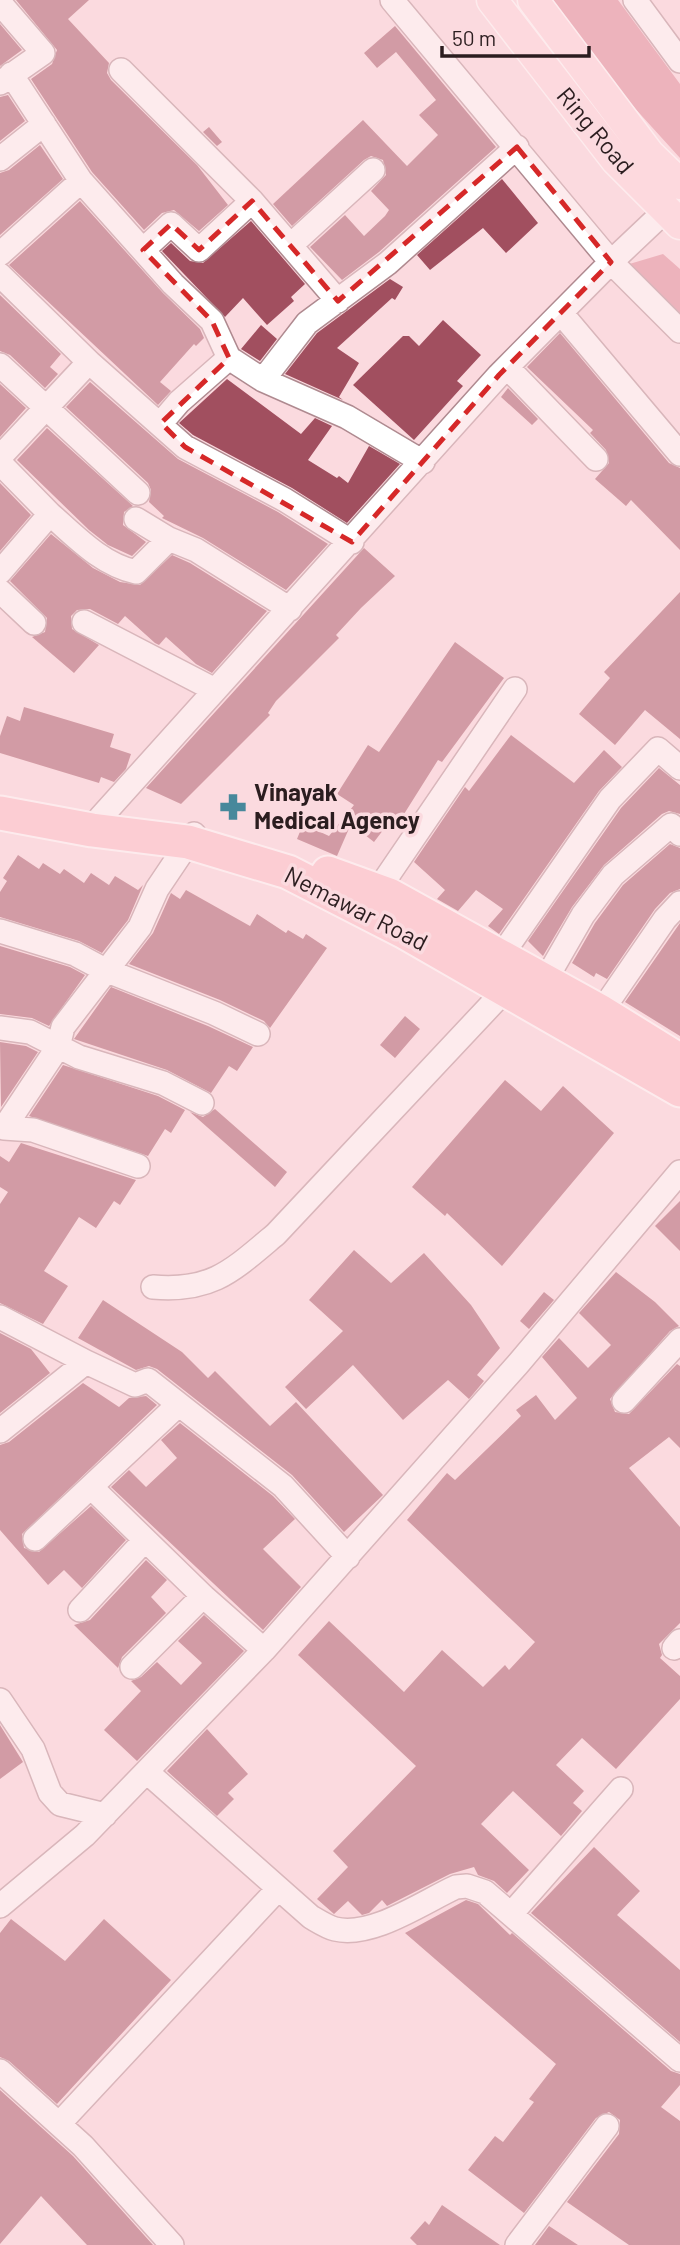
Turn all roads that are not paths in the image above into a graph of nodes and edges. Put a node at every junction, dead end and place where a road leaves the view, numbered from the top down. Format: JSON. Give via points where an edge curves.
{"nodes":[{"id":1,"x":392,"y":0,"type":"edge"},
{"id":2,"x":492,"y":0,"type":"edge"},
{"id":3,"x":533,"y":0,"type":"edge"},
{"id":4,"x":635,"y":0,"type":"edge"},
{"id":5,"x":0,"y":3,"type":"edge"},
{"id":6,"x":680,"y":61,"type":"edge"},
{"id":7,"x":121,"y":70,"type":"dead end"},
{"id":8,"x":6,"y":78,"type":"edge"},
{"id":9,"x":44,"y":124,"type":"junction"},
{"id":10,"x":517,"y":147,"type":"junction"},
{"id":11,"x":0,"y":159,"type":"edge"},
{"id":12,"x":373,"y":170,"type":"dead end"},
{"id":13,"x":81,"y":181,"type":"junction"},
{"id":14,"x":680,"y":184,"type":"edge"},
{"id":15,"x":252,"y":201,"type":"junction"},
{"id":16,"x":673,"y":217,"type":"edge"},
{"id":17,"x":291,"y":245,"type":"junction"},
{"id":18,"x":143,"y":250,"type":"junction"},
{"id":19,"x":0,"y":254,"type":"edge"},
{"id":20,"x":611,"y":262,"type":"junction"},
{"id":21,"x":0,"y":275,"type":"edge"},
{"id":22,"x":338,"y":301,"type":"junction"},
{"id":23,"x":561,"y":313,"type":"junction"},
{"id":24,"x":680,"y":331,"type":"edge"},
{"id":25,"x":229,"y":358,"type":"junction"},
{"id":26,"x":89,"y":362,"type":"junction"},
{"id":27,"x":0,"y":365,"type":"edge"},
{"id":28,"x":507,"y":367,"type":"junction"},
{"id":29,"x":263,"y":380,"type":"junction"},
{"id":30,"x":44,"y":408,"type":"junction"},
{"id":31,"x":161,"y":423,"type":"junction"},
{"id":32,"x":680,"y":453,"type":"edge"},
{"id":33,"x":0,"y":457,"type":"edge"},
{"id":34,"x":596,"y":459,"type":"dead end"},
{"id":35,"x":423,"y":462,"type":"junction"},
{"id":36,"x":0,"y":463,"type":"edge"},
{"id":37,"x":138,"y":493,"type":"dead end"},
{"id":38,"x":50,"y":514,"type":"junction"},
{"id":39,"x":136,"y":519,"type":"dead end"},
{"id":40,"x":169,"y":539,"type":"junction"},
{"id":41,"x":352,"y":542,"type":"junction"},
{"id":42,"x":0,"y":572,"type":"edge"},
{"id":43,"x":0,"y":591,"type":"edge"},
{"id":44,"x":290,"y":608,"type":"junction"},
{"id":45,"x":34,"y":622,"type":"dead end"},
{"id":46,"x":84,"y":622,"type":"dead end"},
{"id":47,"x":515,"y":689,"type":"dead end"},
{"id":48,"x":215,"y":690,"type":"junction"},
{"id":49,"x":680,"y":768,"type":"edge"},
{"id":50,"x":0,"y":799,"type":"edge"},
{"id":51,"x":0,"y":813,"type":"edge"},
{"id":52,"x":100,"y":818,"type":"junction"},
{"id":53,"x":680,"y":834,"type":"edge"},
{"id":54,"x":193,"y":835,"type":"junction"},
{"id":55,"x":378,"y":890,"type":"junction"},
{"id":56,"x":680,"y":903,"type":"edge"},
{"id":57,"x":0,"y":932,"type":"edge"},
{"id":58,"x":501,"y":956,"type":"junction"},
{"id":59,"x":105,"y":970,"type":"junction"},
{"id":60,"x":545,"y":981,"type":"junction"},
{"id":61,"x":506,"y":989,"type":"junction"},
{"id":62,"x":601,"y":1012,"type":"junction"},
{"id":63,"x":0,"y":1028,"type":"edge"},
{"id":64,"x":258,"y":1034,"type":"dead end"},
{"id":65,"x":58,"y":1047,"type":"junction"},
{"id":66,"x":677,"y":1053,"type":"edge"},
{"id":67,"x":680,"y":1090,"type":"edge"},
{"id":68,"x":202,"y":1103,"type":"dead end"},
{"id":69,"x":1,"y":1130,"type":"edge"},
{"id":70,"x":138,"y":1166,"type":"dead end"},
{"id":71,"x":680,"y":1172,"type":"edge"},
{"id":72,"x":153,"y":1287,"type":"dead end"},
{"id":73,"x":0,"y":1317,"type":"edge"},
{"id":74,"x":680,"y":1340,"type":"edge"},
{"id":75,"x":86,"y":1362,"type":"junction"},
{"id":76,"x":624,"y":1401,"type":"dead end"},
{"id":77,"x":178,"y":1405,"type":"junction"},
{"id":78,"x":0,"y":1431,"type":"edge"},
{"id":79,"x":92,"y":1488,"type":"junction"},
{"id":80,"x":35,"y":1539,"type":"dead end"},
{"id":81,"x":145,"y":1540,"type":"junction"},
{"id":82,"x":348,"y":1557,"type":"junction"},
{"id":83,"x":202,"y":1596,"type":"junction"},
{"id":84,"x":80,"y":1610,"type":"dead end"},
{"id":85,"x":264,"y":1650,"type":"junction"},
{"id":86,"x":132,"y":1667,"type":"dead end"},
{"id":87,"x":0,"y":1700,"type":"edge"},
{"id":88,"x":148,"y":1773,"type":"junction"},
{"id":89,"x":621,"y":1789,"type":"dead end"},
{"id":90,"x":105,"y":1815,"type":"junction"},
{"id":91,"x":278,"y":1889,"type":"junction"},
{"id":92,"x":0,"y":1906,"type":"edge"},
{"id":93,"x":512,"y":1913,"type":"junction"},
{"id":94,"x":680,"y":2060,"type":"edge"},
{"id":95,"x":0,"y":2071,"type":"edge"},
{"id":96,"x":59,"y":2124,"type":"junction"},
{"id":97,"x":607,"y":2126,"type":"dead end"},
{"id":98,"x":172,"y":2245,"type":"edge"},
{"id":99,"x":517,"y":2245,"type":"edge"}],
"edges":[{"from":1,"to":10,"type":"street"},
{"from":2,"to":16,"type":"main road","name":"Ring Road","via":[[616,160]]},
{"from":3,"to":14,"type":"main road","name":"Ring Road","via":[[649,154]]},
{"from":4,"to":6,"type":"street"},
{"from":5,"to":8,"type":"street","via":[[43,53]]},
{"from":7,"to":15,"type":"street"},
{"from":8,"to":9,"type":"street"},
{"from":9,"to":11,"type":"street"},
{"from":9,"to":13,"type":"street"},
{"from":10,"to":20,"type":"street"},
{"from":10,"to":22,"type":"street","via":[[388,263]]},
{"from":12,"to":17,"type":"street"},
{"from":13,"to":18,"type":"street"},
{"from":13,"to":19,"type":"street"},
{"from":15,"to":17,"type":"street"},
{"from":15,"to":18,"type":"street","via":[[199,250],[171,224]]},
{"from":16,"to":20,"type":"street"},
{"from":17,"to":22,"type":"street"},
{"from":18,"to":25,"type":"street","via":[[212,321]]},
{"from":20,"to":23,"type":"street"},
{"from":20,"to":24,"type":"street"},
{"from":21,"to":26,"type":"street"},
{"from":22,"to":29,"type":"street","via":[[307,323]]},
{"from":23,"to":28,"type":"street"},
{"from":23,"to":32,"type":"street"},
{"from":25,"to":29,"type":"street"},
{"from":25,"to":31,"type":"street"},
{"from":26,"to":30,"type":"street"},
{"from":26,"to":31,"type":"street"},
{"from":27,"to":30,"type":"street"},
{"from":28,"to":34,"type":"street"},
{"from":28,"to":35,"type":"street"},
{"from":29,"to":35,"type":"street","via":[[347,417]]},
{"from":30,"to":33,"type":"street"},
{"from":30,"to":37,"type":"street"},
{"from":31,"to":41,"type":"street","via":[[185,447]]},
{"from":35,"to":41,"type":"street"},
{"from":36,"to":38,"type":"street"},
{"from":38,"to":40,"type":"street","via":[[100,558],[128,571],[136,572]]},
{"from":38,"to":42,"type":"street"},
{"from":39,"to":40,"type":"street"},
{"from":40,"to":44,"type":"street","via":[[196,550]]},
{"from":41,"to":44,"type":"street"},
{"from":43,"to":45,"type":"street"},
{"from":44,"to":48,"type":"street"},
{"from":46,"to":48,"type":"street"},
{"from":47,"to":55,"type":"street"},
{"from":48,"to":52,"type":"street"},
{"from":49,"to":58,"type":"street","via":[[658,749],[610,799]]},
{"from":50,"to":52,"type":"highway","name":"Nemawar Road"},
{"from":51,"to":54,"type":"highway","name":"Nemawar Road","via":[[92,830]]},
{"from":52,"to":54,"type":"highway","name":"Nemawar Road"},
{"from":53,"to":60,"type":"street","via":[[671,825],[613,875],[583,915]]},
{"from":54,"to":55,"type":"highway","name":"Nemawar Road"},
{"from":54,"to":59,"type":"street","via":[[157,889],[140,928]]},
{"from":54,"to":61,"type":"highway","name":"Nemawar Road","via":[[288,872]]},
{"from":55,"to":58,"type":"highway","name":"Nemawar Road"},
{"from":56,"to":62,"type":"street"},
{"from":57,"to":59,"type":"street","via":[[75,954]]},
{"from":58,"to":60,"type":"highway","name":"Nemawar Road"},
{"from":59,"to":64,"type":"street"},
{"from":59,"to":65,"type":"street","via":[[63,1027]]},
{"from":60,"to":62,"type":"highway","name":"Nemawar Road"},
{"from":61,"to":67,"type":"highway","name":"Nemawar Road"},
{"from":61,"to":72,"type":"street","via":[[276,1234],[233,1270],[207,1283],[181,1289]]},
{"from":62,"to":66,"type":"highway","name":"Nemawar Road"},
{"from":63,"to":65,"type":"street","via":[[30,1032]]},
{"from":65,"to":68,"type":"street","via":[[163,1083]]},
{"from":65,"to":69,"type":"street"},
{"from":69,"to":70,"type":"street","via":[[33,1130]]},
{"from":71,"to":82,"type":"street"},
{"from":73,"to":75,"type":"street"},
{"from":74,"to":76,"type":"street"},
{"from":75,"to":77,"type":"street","via":[[135,1385],[148,1380]]},
{"from":75,"to":78,"type":"street"},
{"from":77,"to":79,"type":"street"},
{"from":77,"to":82,"type":"street","via":[[283,1486]]},
{"from":79,"to":80,"type":"street"},
{"from":79,"to":81,"type":"street"},
{"from":81,"to":83,"type":"street"},
{"from":81,"to":84,"type":"street"},
{"from":82,"to":85,"type":"street"},
{"from":83,"to":85,"type":"street"},
{"from":83,"to":86,"type":"street"},
{"from":85,"to":88,"type":"street"},
{"from":87,"to":90,"type":"street","via":[[33,1749],[50,1793],[60,1804]]},
{"from":88,"to":90,"type":"street"},
{"from":88,"to":91,"type":"street"},
{"from":89,"to":93,"type":"street"},
{"from":90,"to":92,"type":"street"},
{"from":91,"to":93,"type":"street","via":[[311,1917],[334,1929],[356,1931],[381,1925],[467,1885],[485,1892]]},
{"from":91,"to":96,"type":"street"},
{"from":93,"to":94,"type":"street"},
{"from":95,"to":96,"type":"street"},
{"from":96,"to":98,"type":"street"},
{"from":97,"to":99,"type":"street"}]}
